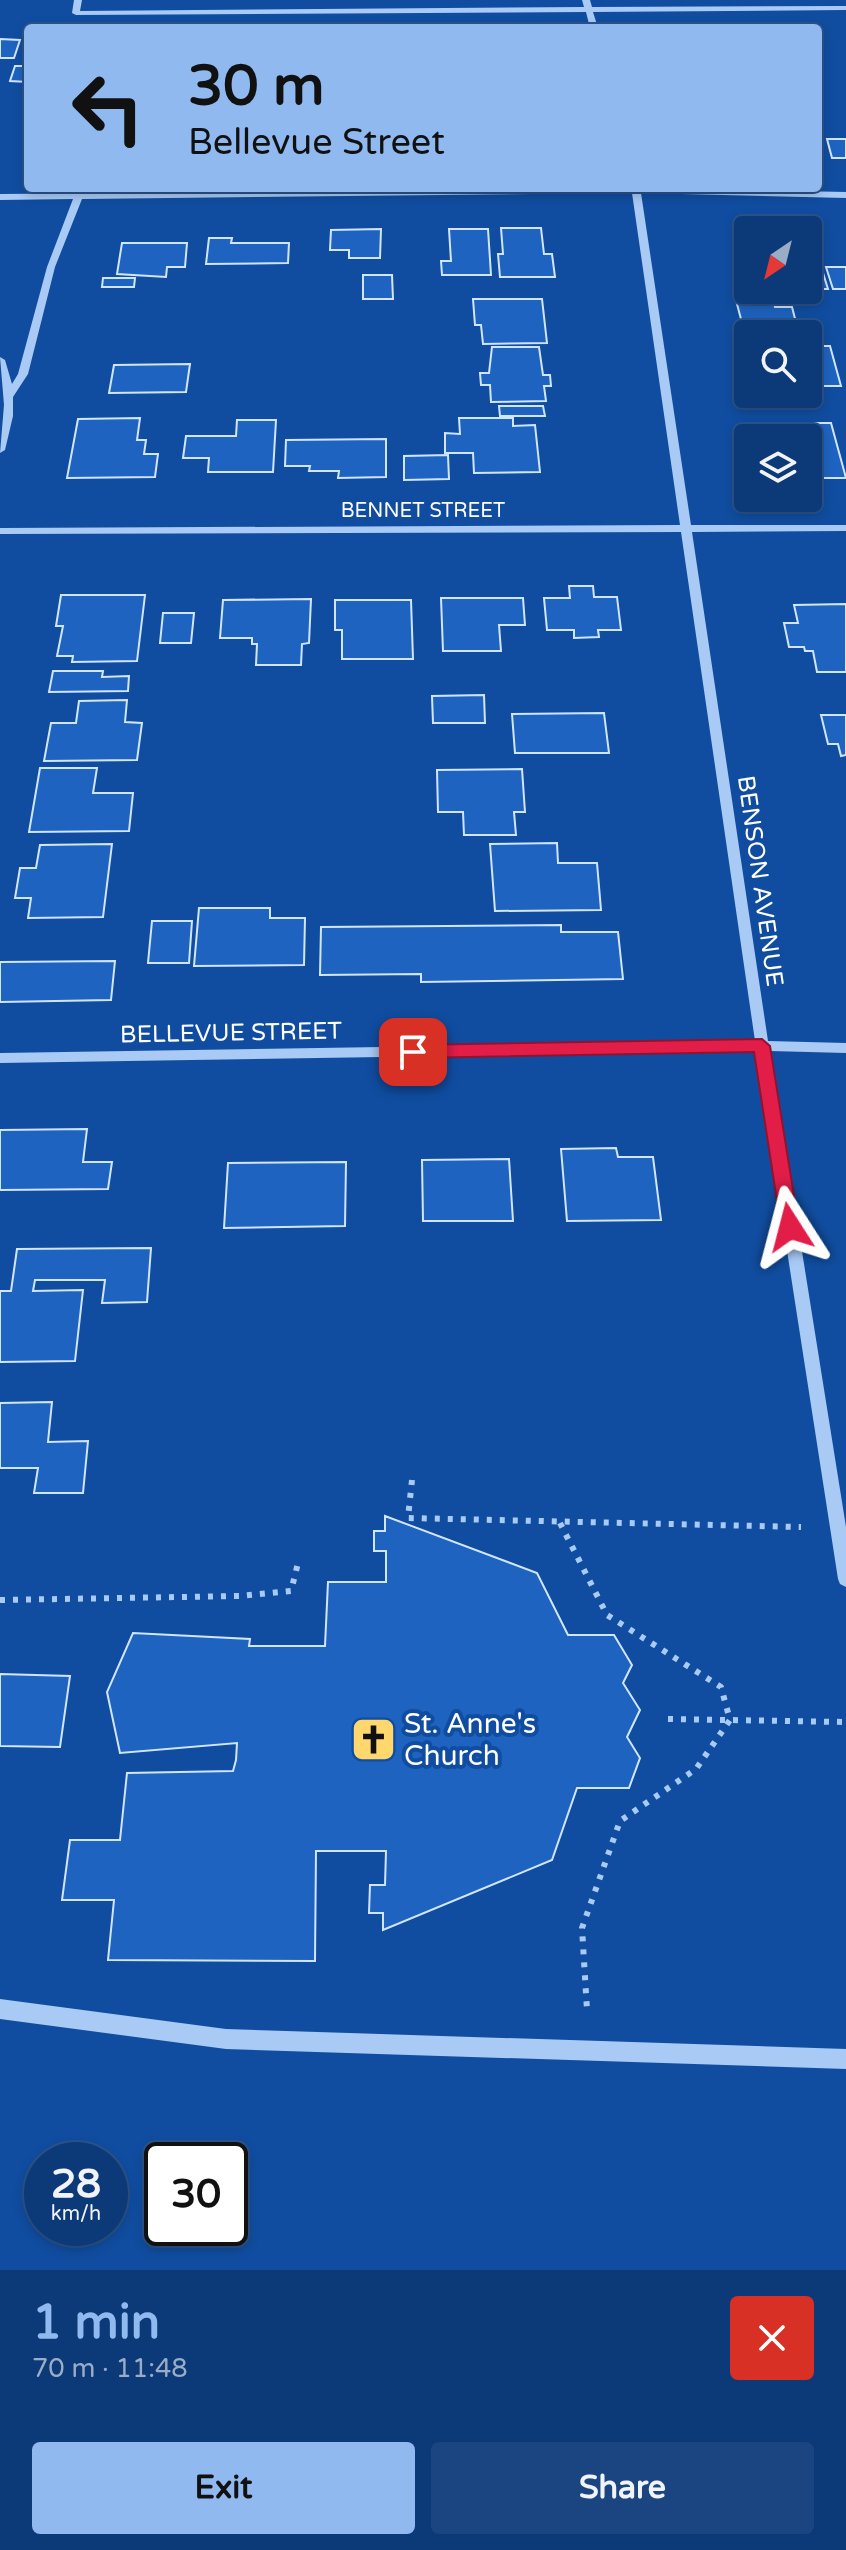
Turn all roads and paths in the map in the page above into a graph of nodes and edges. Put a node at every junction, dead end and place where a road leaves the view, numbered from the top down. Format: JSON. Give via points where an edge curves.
{"nodes":[{"id":1,"x":78,"y":0,"type":"edge"},
{"id":2,"x":587,"y":4,"type":"edge"},
{"id":3,"x":846,"y":8,"type":"edge"},
{"id":4,"x":593,"y":24,"type":"edge"},
{"id":5,"x":358,"y":192,"type":"edge"},
{"id":6,"x":636,"y":192,"type":"edge"},
{"id":7,"x":741,"y":192,"type":"edge"},
{"id":8,"x":79,"y":195,"type":"junction"},
{"id":9,"x":846,"y":195,"type":"edge"},
{"id":10,"x":0,"y":197,"type":"edge"},
{"id":11,"x":0,"y":360,"type":"edge"},
{"id":12,"x":4,"y":398,"type":"edge"},
{"id":13,"x":0,"y":450,"type":"edge"},
{"id":14,"x":685,"y":528,"type":"junction"},
{"id":15,"x":846,"y":528,"type":"edge"},
{"id":16,"x":0,"y":531,"type":"edge"},
{"id":17,"x":762,"y":1046,"type":"junction"},
{"id":18,"x":846,"y":1048,"type":"edge"},
{"id":19,"x":0,"y":1058,"type":"edge"},
{"id":20,"x":412,"y":1480,"type":"dead end"},
{"id":21,"x":560,"y":1523,"type":"junction"},
{"id":22,"x":838,"y":1527,"type":"junction"},
{"id":23,"x":299,"y":1559,"type":"dead end"},
{"id":24,"x":846,"y":1579,"type":"edge"},
{"id":25,"x":0,"y":1600,"type":"edge"},
{"id":26,"x":668,"y":1719,"type":"dead end"},
{"id":27,"x":730,"y":1720,"type":"junction"},
{"id":28,"x":846,"y":1722,"type":"edge"},
{"id":29,"x":0,"y":2009,"type":"edge"},
{"id":30,"x":590,"y":2050,"type":"junction"},
{"id":31,"x":846,"y":2059,"type":"edge"}],
"edges":[{"from":1,"to":2,"type":"street","via":[[76,13]]},
{"from":2,"to":3,"type":"street"},
{"from":2,"to":4,"type":"street"},
{"from":5,"to":8,"type":"street"},
{"from":6,"to":14,"type":"street","name":"BENSON AVENUE"},
{"from":7,"to":9,"type":"street"},
{"from":8,"to":10,"type":"street"},
{"from":8,"to":12,"type":"street","via":[[51,267],[23,374]]},
{"from":11,"to":12,"type":"street","via":[[7,374]]},
{"from":12,"to":13,"type":"street","via":[[7,426]]},
{"from":14,"to":15,"type":"street","name":"BENNET STREET"},
{"from":14,"to":16,"type":"street","name":"BENNET STREET"},
{"from":14,"to":17,"type":"street","name":"BENSON AVENUE"},
{"from":17,"to":18,"type":"street","name":"BELLEVUE STREET"},
{"from":17,"to":19,"type":"street","name":"BELLEVUE STREET"},
{"from":17,"to":22,"type":"street","name":"BENSON AVENUE"},
{"from":20,"to":21,"type":"path","via":[[408,1518]]},
{"from":21,"to":22,"type":"path"},
{"from":21,"to":27,"type":"path","via":[[607,1615],[721,1687]]},
{"from":22,"to":24,"type":"street","name":"BENSON AVENUE"},
{"from":23,"to":25,"type":"path","via":[[291,1591]]},
{"from":26,"to":27,"type":"path"},
{"from":27,"to":28,"type":"path"},
{"from":27,"to":30,"type":"path","via":[[696,1769],[620,1821],[582,1928]]},
{"from":29,"to":30,"type":"street","via":[[226,2039]]},
{"from":30,"to":31,"type":"street"}]}
